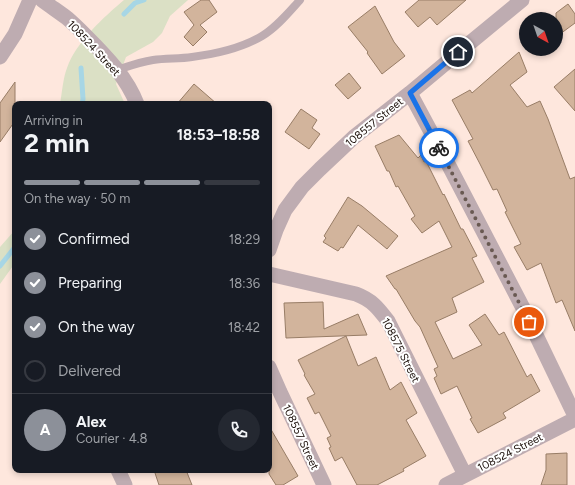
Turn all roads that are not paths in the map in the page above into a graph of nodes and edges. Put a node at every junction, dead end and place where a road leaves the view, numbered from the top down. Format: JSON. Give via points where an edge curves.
{"nodes":[{"id":1,"x":30,"y":0,"type":"edge"},
{"id":2,"x":42,"y":0,"type":"edge"},
{"id":3,"x":300,"y":0,"type":"edge"},
{"id":4,"x":522,"y":0,"type":"edge"},
{"id":5,"x":0,"y":57,"type":"edge"},
{"id":6,"x":117,"y":70,"type":"junction"},
{"id":7,"x":410,"y":93,"type":"junction"},
{"id":8,"x":136,"y":101,"type":"edge"},
{"id":9,"x":272,"y":241,"type":"edge"},
{"id":10,"x":272,"y":275,"type":"edge"},
{"id":11,"x":272,"y":374,"type":"edge"},
{"id":12,"x":575,"y":416,"type":"edge"},
{"id":13,"x":575,"y":420,"type":"edge"},
{"id":14,"x":119,"y":473,"type":"edge"},
{"id":15,"x":465,"y":475,"type":"junction"},
{"id":16,"x":125,"y":485,"type":"edge"},
{"id":17,"x":324,"y":485,"type":"edge"},
{"id":18,"x":446,"y":485,"type":"edge"}],
"edges":[{"from":1,"to":5,"type":"street","via":[[15,34]]},
{"from":2,"to":6,"type":"street","name":"108524 Street","via":[[79,29]]},
{"from":3,"to":6,"type":"lane","via":[[283,19],[248,43],[192,58],[152,60]]},
{"from":4,"to":7,"type":"street","name":"108557 Street"},
{"from":6,"to":8,"type":"street","name":"108524 Street"},
{"from":7,"to":9,"type":"street","name":"108557 Street","via":[[354,137],[302,187],[285,210]]},
{"from":7,"to":12,"type":"street","via":[[519,301]]},
{"from":10,"to":15,"type":"street","name":"108575 Street","via":[[356,294],[367,298],[375,305],[388,321]]},
{"from":11,"to":17,"type":"street","name":"108557 Street"},
{"from":13,"to":15,"type":"street","name":"108524 Street"},
{"from":14,"to":16,"type":"street"},
{"from":15,"to":18,"type":"street","name":"108524 Street"}]}
